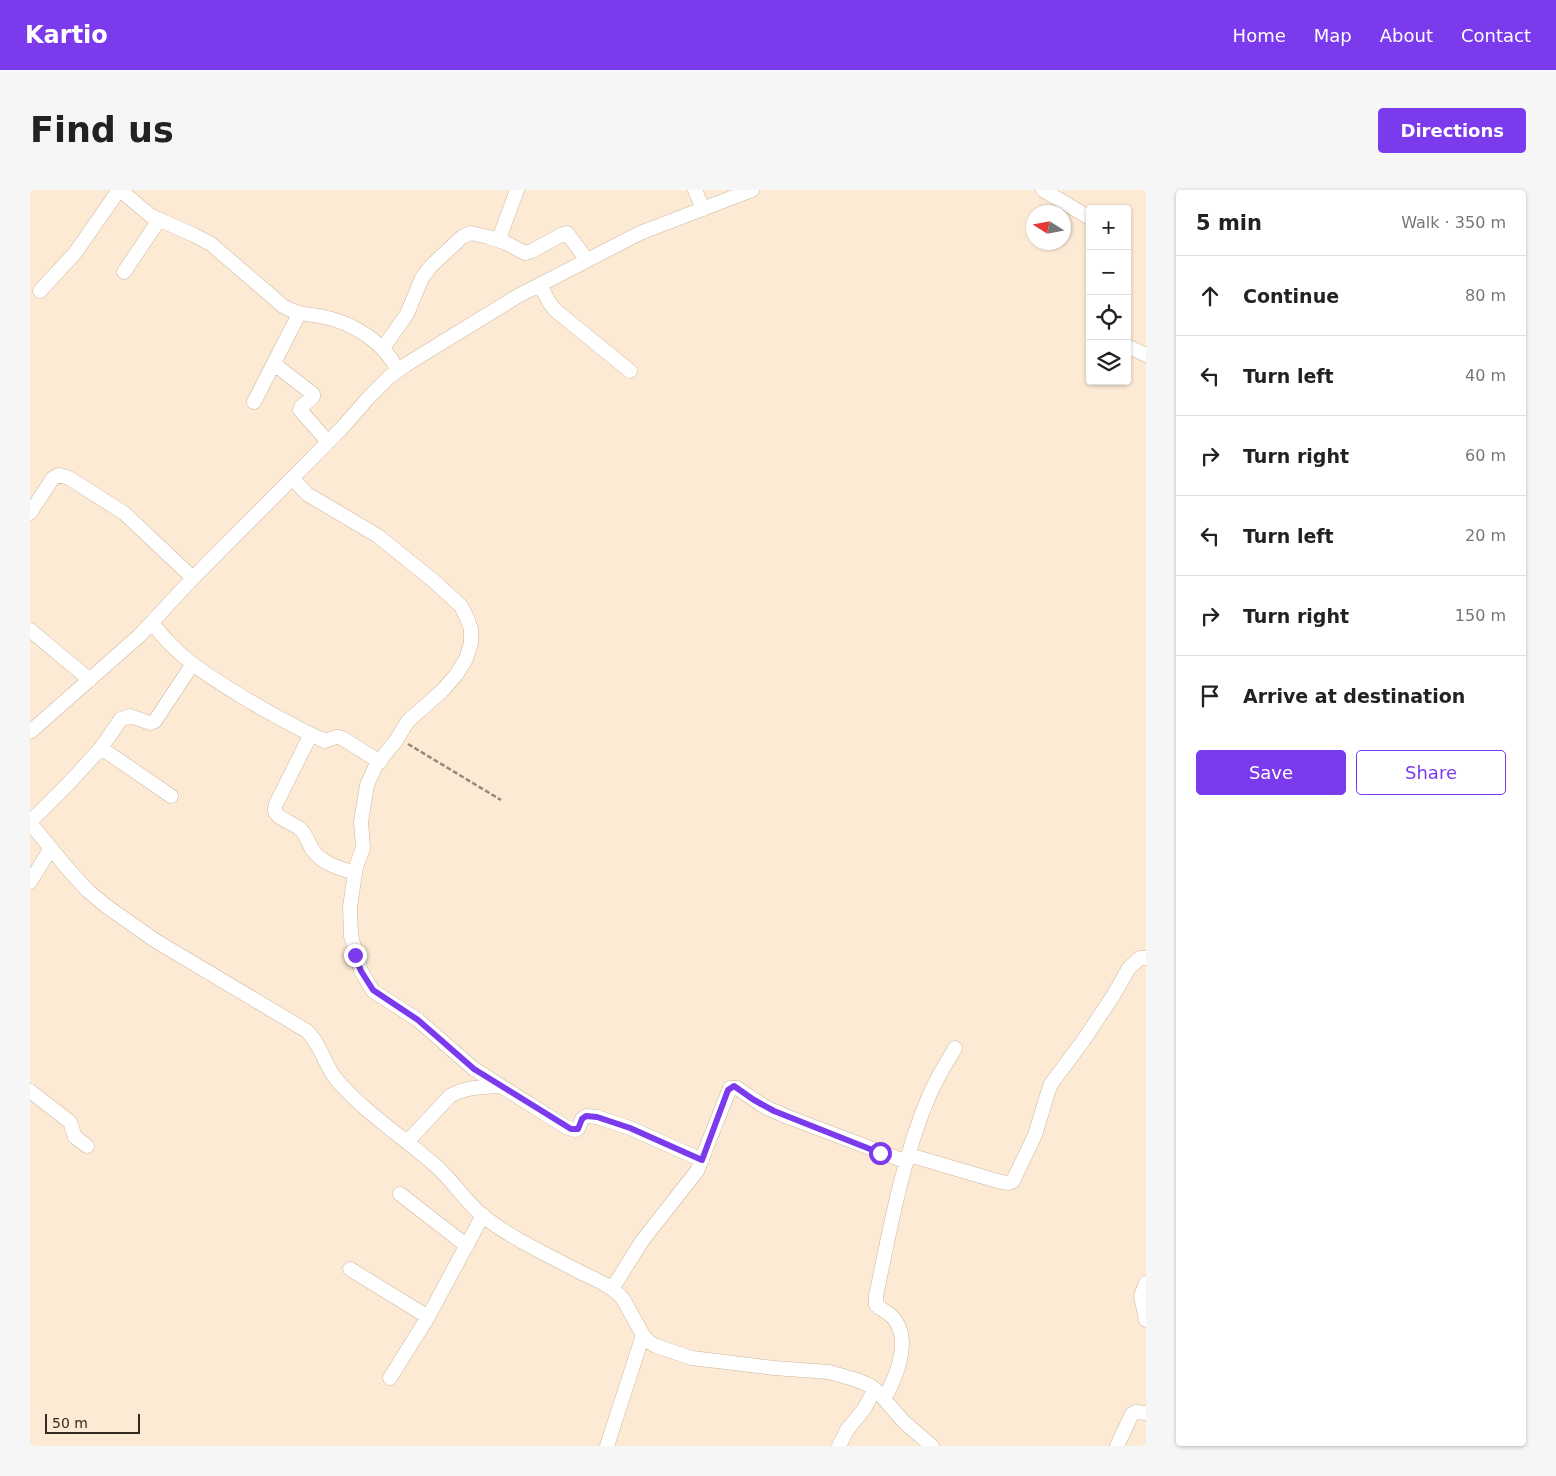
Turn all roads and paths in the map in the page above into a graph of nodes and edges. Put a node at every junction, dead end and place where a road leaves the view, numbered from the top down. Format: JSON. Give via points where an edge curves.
{"nodes":[{"id":1,"x":119,"y":190,"type":"edge"},
{"id":2,"x":517,"y":190,"type":"edge"},
{"id":3,"x":752,"y":190,"type":"edge"},
{"id":4,"x":1043,"y":190,"type":"edge"},
{"id":5,"x":695,"y":191,"type":"edge"},
{"id":6,"x":704,"y":210,"type":"junction"},
{"id":7,"x":1086,"y":216,"type":"edge"},
{"id":8,"x":159,"y":220,"type":"junction"},
{"id":9,"x":499,"y":240,"type":"junction"},
{"id":10,"x":587,"y":260,"type":"junction"},
{"id":11,"x":124,"y":272,"type":"dead end"},
{"id":12,"x":540,"y":284,"type":"junction"},
{"id":13,"x":40,"y":291,"type":"dead end"},
{"id":14,"x":300,"y":314,"type":"junction"},
{"id":15,"x":1131,"y":348,"type":"edge"},
{"id":16,"x":1146,"y":354,"type":"edge"},
{"id":17,"x":390,"y":357,"type":"junction"},
{"id":18,"x":274,"y":364,"type":"junction"},
{"id":19,"x":630,"y":371,"type":"dead end"},
{"id":20,"x":254,"y":402,"type":"dead end"},
{"id":21,"x":324,"y":437,"type":"junction"},
{"id":22,"x":293,"y":479,"type":"junction"},
{"id":23,"x":30,"y":513,"type":"edge"},
{"id":24,"x":193,"y":578,"type":"junction"},
{"id":25,"x":152,"y":623,"type":"junction"},
{"id":26,"x":30,"y":630,"type":"edge"},
{"id":27,"x":192,"y":665,"type":"junction"},
{"id":28,"x":90,"y":680,"type":"junction"},
{"id":29,"x":30,"y":732,"type":"edge"},
{"id":30,"x":311,"y":734,"type":"junction"},
{"id":31,"x":398,"y":738,"type":"junction"},
{"id":32,"x":101,"y":748,"type":"junction"},
{"id":33,"x":380,"y":762,"type":"junction"},
{"id":34,"x":171,"y":796,"type":"dead end"},
{"id":35,"x":501,"y":800,"type":"dead end"},
{"id":36,"x":30,"y":822,"type":"edge"},
{"id":37,"x":51,"y":848,"type":"junction"},
{"id":38,"x":355,"y":873,"type":"junction"},
{"id":39,"x":30,"y":882,"type":"edge"},
{"id":40,"x":1146,"y":958,"type":"edge"},
{"id":41,"x":955,"y":1048,"type":"dead end"},
{"id":42,"x":500,"y":1086,"type":"junction"},
{"id":43,"x":30,"y":1091,"type":"edge"},
{"id":44,"x":407,"y":1142,"type":"junction"},
{"id":45,"x":87,"y":1146,"type":"dead end"},
{"id":46,"x":908,"y":1159,"type":"junction"},
{"id":47,"x":702,"y":1160,"type":"junction"},
{"id":48,"x":400,"y":1194,"type":"dead end"},
{"id":49,"x":483,"y":1215,"type":"junction"},
{"id":50,"x":467,"y":1246,"type":"junction"},
{"id":51,"x":350,"y":1269,"type":"dead end"},
{"id":52,"x":1146,"y":1283,"type":"edge"},
{"id":53,"x":612,"y":1289,"type":"junction"},
{"id":54,"x":428,"y":1317,"type":"junction"},
{"id":55,"x":1146,"y":1320,"type":"edge"},
{"id":56,"x":643,"y":1335,"type":"junction"},
{"id":57,"x":390,"y":1378,"type":"dead end"},
{"id":58,"x":879,"y":1394,"type":"junction"},
{"id":59,"x":1146,"y":1413,"type":"edge"},
{"id":60,"x":607,"y":1446,"type":"edge"},
{"id":61,"x":839,"y":1446,"type":"edge"},
{"id":62,"x":932,"y":1446,"type":"edge"},
{"id":63,"x":1117,"y":1446,"type":"edge"}],
"edges":[{"from":1,"to":8,"type":"street"},
{"from":1,"to":13,"type":"street","via":[[76,253]]},
{"from":2,"to":9,"type":"street"},
{"from":3,"to":6,"type":"street"},
{"from":4,"to":7,"type":"street"},
{"from":5,"to":6,"type":"street"},
{"from":6,"to":10,"type":"street","via":[[640,233]]},
{"from":8,"to":11,"type":"street"},
{"from":8,"to":14,"type":"street","via":[[211,244],[283,306]]},
{"from":9,"to":10,"type":"street","via":[[522,253],[529,253],[563,234],[569,234]]},
{"from":9,"to":17,"type":"street","via":[[471,233],[450,246],[422,278]]},
{"from":10,"to":12,"type":"street"},
{"from":12,"to":17,"type":"street"},
{"from":12,"to":19,"type":"street","via":[[555,310]]},
{"from":14,"to":17,"type":"street","via":[[334,319],[362,333]]},
{"from":14,"to":18,"type":"street"},
{"from":15,"to":16,"type":"street"},
{"from":17,"to":21,"type":"street","via":[[369,396]]},
{"from":18,"to":20,"type":"street"},
{"from":18,"to":21,"type":"street","via":[[313,394],[300,408]]},
{"from":21,"to":22,"type":"street"},
{"from":22,"to":24,"type":"street"},
{"from":22,"to":31,"type":"street","via":[[307,494],[396,550],[454,598],[467,618],[471,643],[466,659],[442,691],[408,721]]},
{"from":23,"to":24,"type":"street","via":[[53,478],[59,475],[70,478],[132,520]]},
{"from":24,"to":25,"type":"street"},
{"from":25,"to":27,"type":"street"},
{"from":25,"to":28,"type":"street"},
{"from":26,"to":28,"type":"street"},
{"from":27,"to":30,"type":"street","via":[[267,712]]},
{"from":27,"to":32,"type":"street","via":[[155,721],[150,723],[130,716],[121,719]]},
{"from":28,"to":29,"type":"street"},
{"from":30,"to":33,"type":"street","via":[[325,741],[342,738]]},
{"from":30,"to":38,"type":"street","via":[[276,804],[275,813],[300,828],[315,853],[326,862]]},
{"from":31,"to":33,"type":"street"},
{"from":31,"to":35,"type":"path"},
{"from":32,"to":34,"type":"street"},
{"from":32,"to":36,"type":"street"},
{"from":33,"to":38,"type":"street","via":[[371,773],[365,792],[361,822],[363,848]]},
{"from":36,"to":37,"type":"street"},
{"from":37,"to":39,"type":"street"},
{"from":37,"to":44,"type":"street","via":[[87,890],[106,906],[156,941],[307,1031],[320,1046],[336,1079]]},
{"from":38,"to":42,"type":"street","via":[[350,907],[351,936],[367,982],[382,998],[418,1020],[474,1069]]},
{"from":40,"to":46,"type":"street","via":[[1140,958],[1129,968],[1052,1084],[1035,1135],[1014,1181],[1001,1182]]},
{"from":41,"to":46,"type":"street","via":[[930,1094]]},
{"from":42,"to":44,"type":"street","via":[[456,1092]]},
{"from":42,"to":47,"type":"street","via":[[571,1129],[578,1129],[586,1116],[597,1117]]},
{"from":43,"to":45,"type":"street","via":[[70,1122],[75,1137]]},
{"from":44,"to":49,"type":"street","via":[[438,1168]]},
{"from":46,"to":47,"type":"street","via":[[788,1117],[765,1107],[734,1086],[728,1090]]},
{"from":46,"to":58,"type":"street","via":[[875,1302],[893,1317],[899,1328],[901,1354],[897,1372]]},
{"from":47,"to":53,"type":"street","via":[[692,1178],[642,1241]]},
{"from":48,"to":50,"type":"street"},
{"from":49,"to":50,"type":"street"},
{"from":49,"to":53,"type":"street"},
{"from":50,"to":54,"type":"street"},
{"from":51,"to":54,"type":"street"},
{"from":52,"to":55,"type":"street","via":[[1141,1296]]},
{"from":53,"to":56,"type":"street","via":[[623,1298]]},
{"from":54,"to":57,"type":"street"},
{"from":56,"to":58,"type":"street","via":[[656,1346],[692,1358],[829,1372],[857,1380]]},
{"from":56,"to":60,"type":"street"},
{"from":58,"to":61,"type":"street","via":[[848,1430]]},
{"from":58,"to":62,"type":"street"},
{"from":59,"to":63,"type":"street","via":[[1132,1414]]}]}
